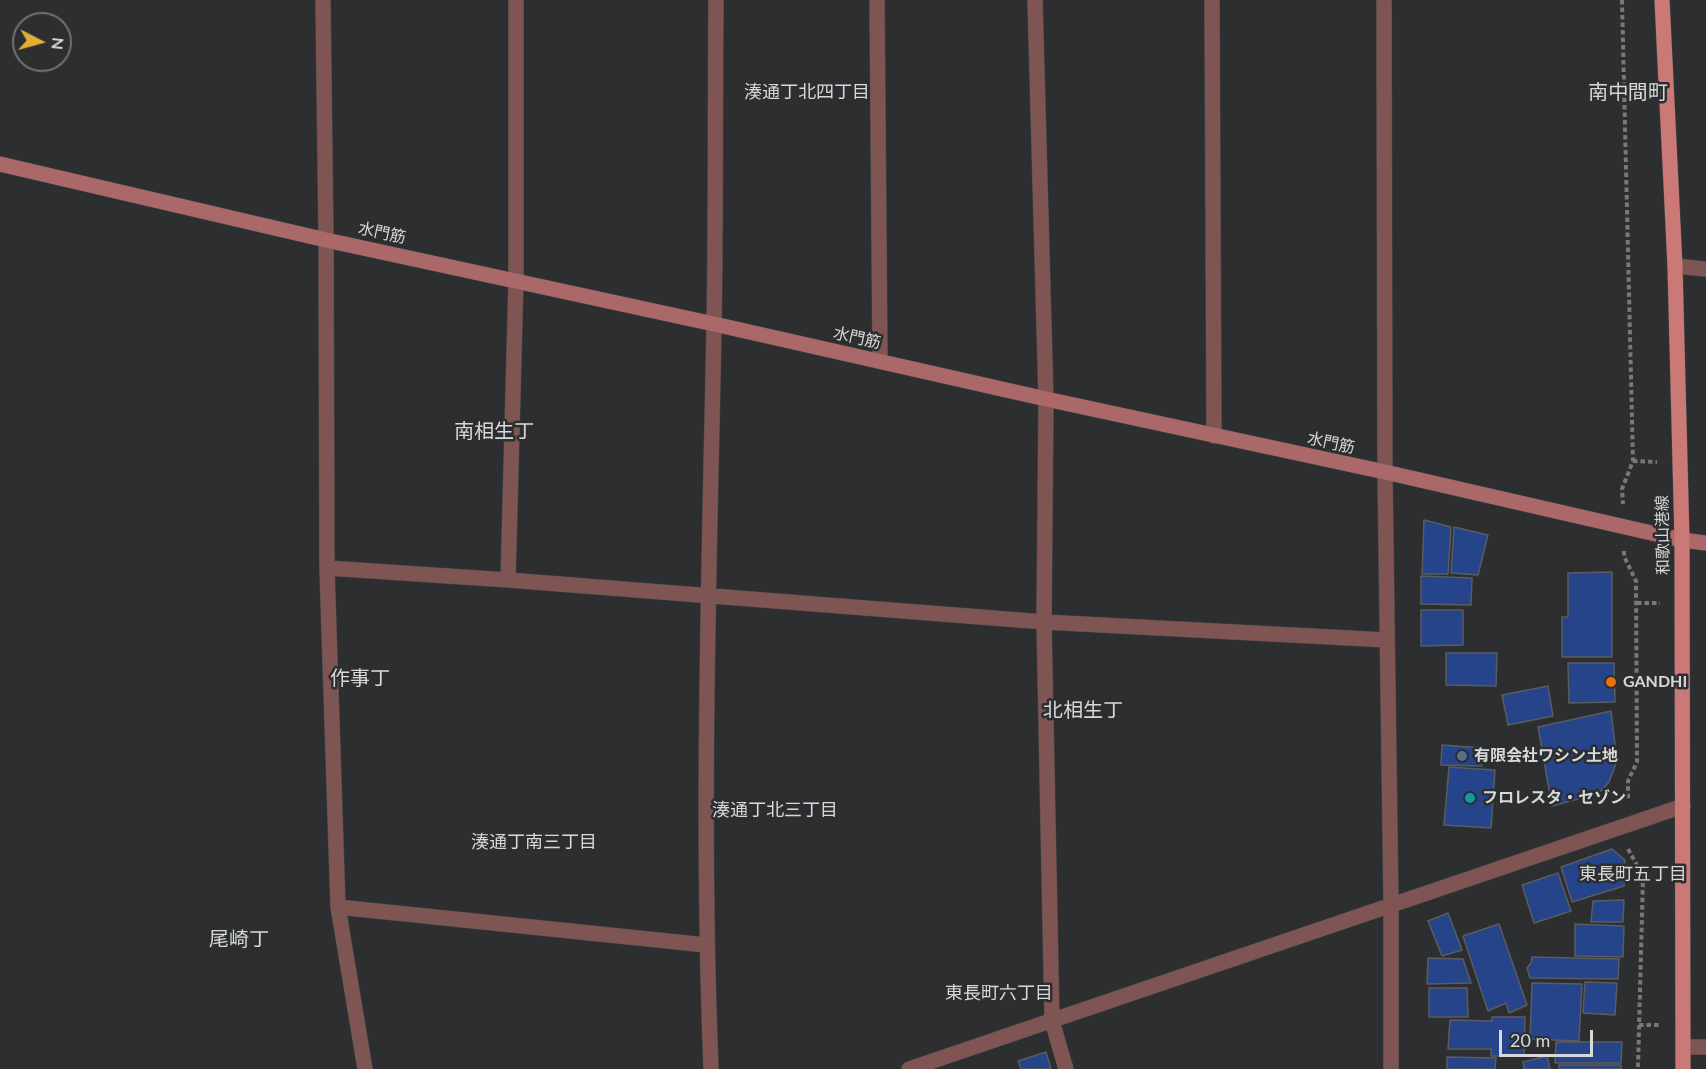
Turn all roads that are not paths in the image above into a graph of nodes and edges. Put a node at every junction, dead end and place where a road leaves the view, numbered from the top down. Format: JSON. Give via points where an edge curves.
{"nodes":[{"id":1,"x":323,"y":0,"type":"edge"},
{"id":2,"x":516,"y":0,"type":"edge"},
{"id":3,"x":716,"y":0,"type":"edge"},
{"id":4,"x":877,"y":0,"type":"edge"},
{"id":5,"x":1035,"y":0,"type":"edge"},
{"id":6,"x":1212,"y":0,"type":"edge"},
{"id":7,"x":1384,"y":0,"type":"edge"},
{"id":8,"x":1662,"y":0,"type":"edge"},
{"id":9,"x":0,"y":164,"type":"edge"},
{"id":10,"x":326,"y":240,"type":"junction"},
{"id":11,"x":1675,"y":266,"type":"junction"},
{"id":12,"x":1706,"y":269,"type":"edge"},
{"id":13,"x":516,"y":280,"type":"junction"},
{"id":14,"x":714,"y":324,"type":"junction"},
{"id":15,"x":880,"y":362,"type":"junction"},
{"id":16,"x":1046,"y":399,"type":"junction"},
{"id":17,"x":1214,"y":436,"type":"junction"},
{"id":18,"x":1385,"y":472,"type":"junction"},
{"id":19,"x":1682,"y":540,"type":"junction"},
{"id":20,"x":1706,"y":543,"type":"edge"},
{"id":21,"x":327,"y":568,"type":"junction"},
{"id":22,"x":508,"y":580,"type":"junction"},
{"id":23,"x":708,"y":596,"type":"junction"},
{"id":24,"x":1044,"y":622,"type":"junction"},
{"id":25,"x":1387,"y":640,"type":"junction"},
{"id":26,"x":1683,"y":806,"type":"junction"},
{"id":27,"x":1391,"y":905,"type":"junction"},
{"id":28,"x":338,"y":907,"type":"junction"},
{"id":29,"x":706,"y":945,"type":"junction"},
{"id":30,"x":1052,"y":1021,"type":"junction"},
{"id":31,"x":1683,"y":1047,"type":"junction"},
{"id":32,"x":1706,"y":1047,"type":"edge"},
{"id":33,"x":366,"y":1069,"type":"edge"},
{"id":34,"x":711,"y":1069,"type":"edge"},
{"id":35,"x":909,"y":1069,"type":"edge"},
{"id":36,"x":1066,"y":1069,"type":"edge"},
{"id":37,"x":1391,"y":1069,"type":"edge"},
{"id":38,"x":1683,"y":1069,"type":"edge"}],
"edges":[{"from":1,"to":10,"type":"street"},
{"from":2,"to":13,"type":"street"},
{"from":3,"to":14,"type":"street"},
{"from":4,"to":15,"type":"street"},
{"from":5,"to":16,"type":"street"},
{"from":6,"to":17,"type":"street"},
{"from":7,"to":18,"type":"street"},
{"from":8,"to":11,"type":"main road","name":"和歌山港線"},
{"from":9,"to":10,"type":"street","name":"水門筋"},
{"from":10,"to":13,"type":"street","name":"水門筋"},
{"from":10,"to":21,"type":"street"},
{"from":11,"to":12,"type":"street"},
{"from":11,"to":19,"type":"main road","name":"和歌山港線"},
{"from":13,"to":14,"type":"street","name":"水門筋"},
{"from":13,"to":22,"type":"street"},
{"from":14,"to":15,"type":"street","name":"水門筋"},
{"from":14,"to":23,"type":"street"},
{"from":15,"to":16,"type":"street","name":"水門筋"},
{"from":16,"to":17,"type":"street","name":"水門筋"},
{"from":16,"to":24,"type":"street"},
{"from":17,"to":18,"type":"street","name":"水門筋"},
{"from":18,"to":19,"type":"street","name":"水門筋"},
{"from":18,"to":25,"type":"street"},
{"from":19,"to":20,"type":"street","name":"水門筋"},
{"from":19,"to":26,"type":"main road","name":"和歌山港線"},
{"from":21,"to":22,"type":"street"},
{"from":21,"to":28,"type":"street"},
{"from":22,"to":23,"type":"street"},
{"from":23,"to":24,"type":"street"},
{"from":23,"to":29,"type":"street"},
{"from":24,"to":25,"type":"street"},
{"from":24,"to":30,"type":"street"},
{"from":25,"to":27,"type":"street"},
{"from":26,"to":27,"type":"street"},
{"from":26,"to":31,"type":"main road","name":"和歌山港線"},
{"from":27,"to":30,"type":"street"},
{"from":27,"to":37,"type":"street"},
{"from":28,"to":29,"type":"street"},
{"from":28,"to":33,"type":"street"},
{"from":29,"to":34,"type":"street"},
{"from":30,"to":35,"type":"street"},
{"from":30,"to":36,"type":"street"},
{"from":31,"to":32,"type":"street"},
{"from":31,"to":38,"type":"main road","name":"和歌山港線"}]}
